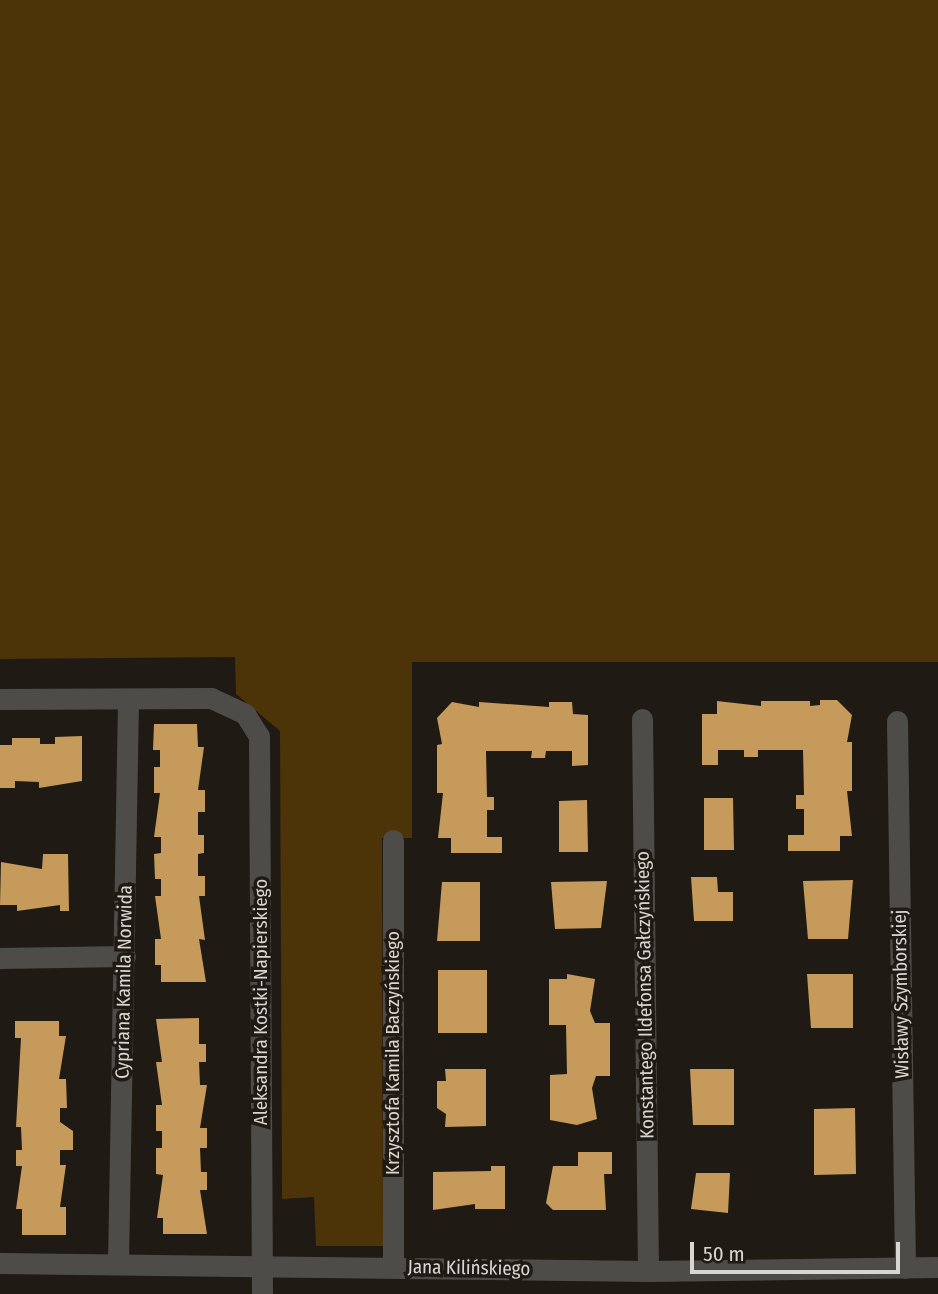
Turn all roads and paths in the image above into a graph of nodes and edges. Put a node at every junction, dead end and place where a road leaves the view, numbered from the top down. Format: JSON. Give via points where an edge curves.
{"nodes":[{"id":1,"x":0,"y":699,"type":"edge"},
{"id":2,"x":128,"y":701,"type":"junction"},
{"id":3,"x":642,"y":719,"type":"dead end"},
{"id":4,"x":897,"y":721,"type":"dead end"},
{"id":5,"x":393,"y":840,"type":"dead end"},
{"id":6,"x":125,"y":957,"type":"junction"},
{"id":7,"x":0,"y":958,"type":"edge"},
{"id":8,"x":0,"y":1263,"type":"edge"},
{"id":9,"x":118,"y":1263,"type":"junction"},
{"id":10,"x":393,"y":1266,"type":"junction"},
{"id":11,"x":262,"y":1267,"type":"junction"},
{"id":12,"x":938,"y":1267,"type":"edge"},
{"id":13,"x":905,"y":1268,"type":"junction"},
{"id":14,"x":648,"y":1271,"type":"junction"},
{"id":15,"x":262,"y":1294,"type":"edge"}],
"edges":[{"from":1,"to":2,"type":"street"},
{"from":2,"to":6,"type":"street","name":"Cypriana Kamila Norwida"},
{"from":2,"to":11,"type":"street","name":"Aleksandra Kostki-Napierskiego","via":[[211,698],[245,714],[259,736]]},
{"from":3,"to":14,"type":"street","name":"Konstantego Ildefonsa Gałczyńskiego"},
{"from":4,"to":13,"type":"street","name":"Wisławy Szymborskiej"},
{"from":5,"to":10,"type":"street","name":"Krzysztofa Kamila Baczyńskiego"},
{"from":6,"to":7,"type":"street"},
{"from":6,"to":9,"type":"street","name":"Cypriana Kamila Norwida"},
{"from":8,"to":9,"type":"street","name":"Jana Kilińskiego"},
{"from":9,"to":11,"type":"street","name":"Jana Kilińskiego"},
{"from":10,"to":11,"type":"street","name":"Jana Kilińskiego"},
{"from":10,"to":14,"type":"street","name":"Jana Kilińskiego"},
{"from":11,"to":15,"type":"street","name":"Aleksandra Kostki-Napierskiego"},
{"from":12,"to":13,"type":"street","name":"Jana Kilińskiego"},
{"from":13,"to":14,"type":"street","name":"Jana Kilińskiego"}]}
